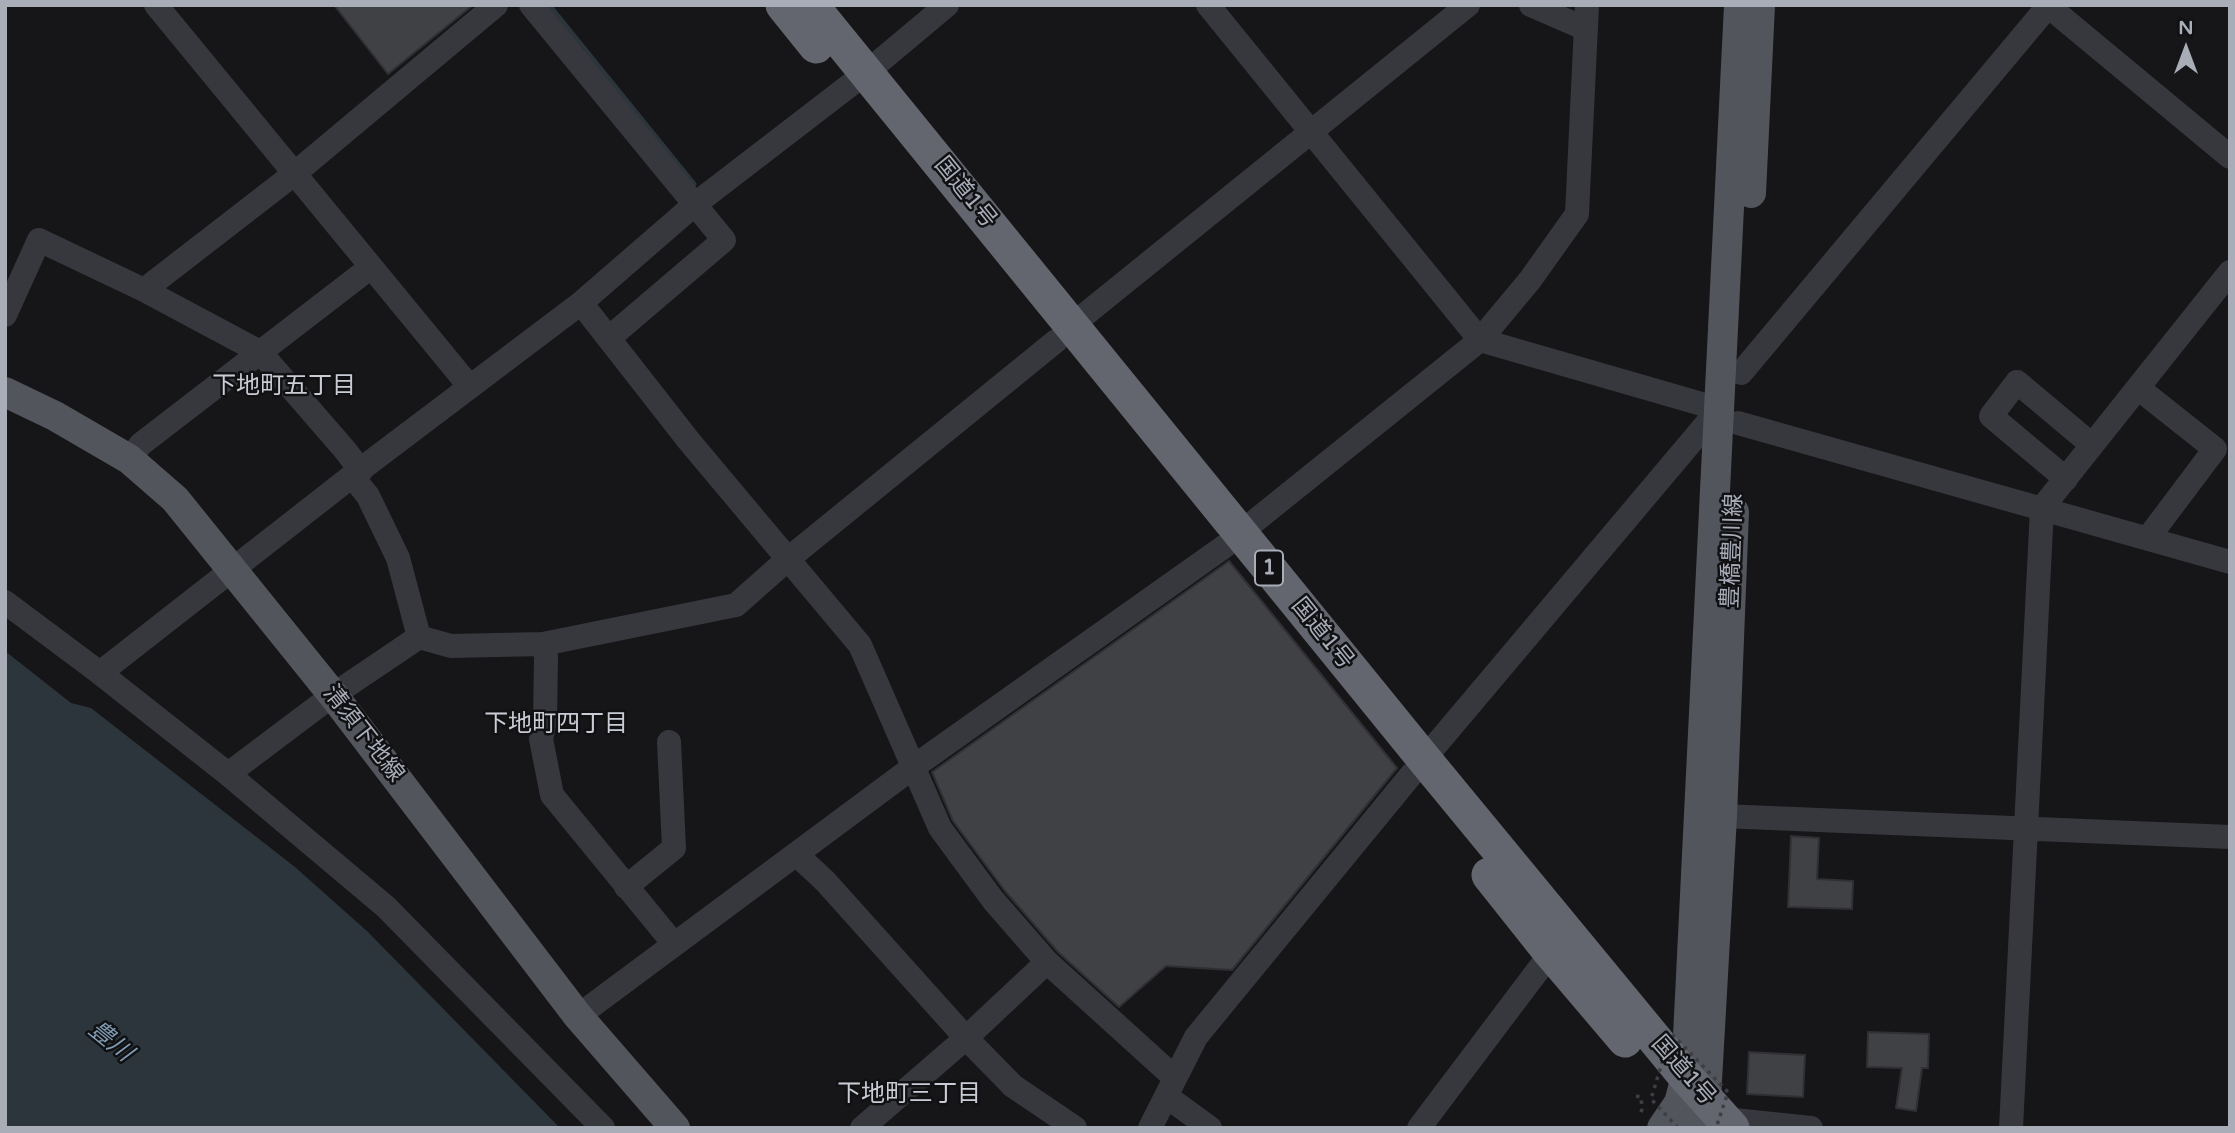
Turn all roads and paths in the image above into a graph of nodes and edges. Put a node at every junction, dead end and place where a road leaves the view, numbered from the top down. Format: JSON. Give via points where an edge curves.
{"nodes":[{"id":1,"x":156,"y":5,"type":"edge"},
{"id":2,"x":496,"y":5,"type":"edge"},
{"id":3,"x":531,"y":5,"type":"edge"},
{"id":4,"x":783,"y":5,"type":"edge"},
{"id":5,"x":811,"y":5,"type":"edge"},
{"id":6,"x":947,"y":5,"type":"edge"},
{"id":7,"x":1208,"y":5,"type":"edge"},
{"id":8,"x":1468,"y":5,"type":"edge"},
{"id":9,"x":1531,"y":5,"type":"edge"},
{"id":10,"x":1739,"y":5,"type":"edge"},
{"id":11,"x":1760,"y":5,"type":"edge"},
{"id":12,"x":2048,"y":6,"type":"edge"},
{"id":13,"x":1586,"y":17,"type":"edge"},
{"id":14,"x":858,"y":79,"type":"junction"},
{"id":15,"x":1311,"y":132,"type":"junction"},
{"id":16,"x":2230,"y":158,"type":"edge"},
{"id":17,"x":295,"y":174,"type":"junction"},
{"id":18,"x":694,"y":205,"type":"junction"},
{"id":19,"x":371,"y":267,"type":"junction"},
{"id":20,"x":2230,"y":272,"type":"edge"},
{"id":21,"x":144,"y":290,"type":"junction"},
{"id":22,"x":581,"y":303,"type":"junction"},
{"id":23,"x":5,"y":315,"type":"edge"},
{"id":24,"x":1064,"y":333,"type":"junction"},
{"id":25,"x":608,"y":338,"type":"junction"},
{"id":26,"x":1480,"y":340,"type":"junction"},
{"id":27,"x":260,"y":352,"type":"junction"},
{"id":28,"x":1741,"y":373,"type":"junction"},
{"id":29,"x":470,"y":387,"type":"junction"},
{"id":30,"x":2138,"y":388,"type":"junction"},
{"id":31,"x":5,"y":392,"type":"edge"},
{"id":32,"x":1728,"y":416,"type":"junction"},
{"id":33,"x":2092,"y":445,"type":"junction"},
{"id":34,"x":129,"y":459,"type":"junction"},
{"id":35,"x":357,"y":473,"type":"junction"},
{"id":36,"x":2066,"y":479,"type":"junction"},
{"id":37,"x":2042,"y":508,"type":"junction"},
{"id":38,"x":2148,"y":538,"type":"junction"},
{"id":39,"x":1232,"y":539,"type":"junction"},
{"id":40,"x":788,"y":559,"type":"junction"},
{"id":41,"x":2230,"y":562,"type":"edge"},
{"id":42,"x":233,"y":571,"type":"junction"},
{"id":43,"x":5,"y":602,"type":"edge"},
{"id":44,"x":419,"y":636,"type":"junction"},
{"id":45,"x":543,"y":644,"type":"junction"},
{"id":46,"x":100,"y":673,"type":"junction"},
{"id":47,"x":333,"y":695,"type":"junction"},
{"id":48,"x":669,"y":742,"type":"dead end"},
{"id":49,"x":1418,"y":767,"type":"junction"},
{"id":50,"x":912,"y":768,"type":"junction"},
{"id":51,"x":228,"y":774,"type":"junction"},
{"id":52,"x":1722,"y":816,"type":"junction"},
{"id":53,"x":2026,"y":828,"type":"junction"},
{"id":54,"x":2230,"y":837,"type":"edge"},
{"id":55,"x":796,"y":854,"type":"junction"},
{"id":56,"x":626,"y":887,"type":"junction"},
{"id":57,"x":674,"y":944,"type":"junction"},
{"id":58,"x":1551,"y":953,"type":"junction"},
{"id":59,"x":1047,"y":962,"type":"junction"},
{"id":60,"x":578,"y":1016,"type":"junction"},
{"id":61,"x":966,"y":1038,"type":"junction"},
{"id":62,"x":1171,"y":1087,"type":"junction"},
{"id":63,"x":1636,"y":1096,"type":"dead end"},
{"id":64,"x":1693,"y":1117,"type":"edge"},
{"id":65,"x":876,"y":1123,"type":"edge"},
{"id":66,"x":603,"y":1128,"type":"edge"},
{"id":67,"x":675,"y":1128,"type":"edge"},
{"id":68,"x":1075,"y":1128,"type":"edge"},
{"id":69,"x":1150,"y":1128,"type":"edge"},
{"id":70,"x":1210,"y":1128,"type":"edge"},
{"id":71,"x":1419,"y":1128,"type":"edge"},
{"id":72,"x":1811,"y":1128,"type":"edge"},
{"id":73,"x":2011,"y":1128,"type":"edge"}],
"edges":[{"from":1,"to":17,"type":"street"},
{"from":2,"to":17,"type":"street"},
{"from":3,"to":18,"type":"street"},
{"from":4,"to":14,"type":"highway","name":"国道1号","number":"1"},
{"from":5,"to":14,"type":"highway","name":"国道1号","number":"1"},
{"from":6,"to":14,"type":"street"},
{"from":7,"to":15,"type":"street"},
{"from":8,"to":15,"type":"street"},
{"from":9,"to":13,"type":"street"},
{"from":10,"to":32,"type":"main road","name":"豊橋豊川線"},
{"from":11,"to":28,"type":"main road","name":"豊橋豊川線"},
{"from":12,"to":16,"type":"street"},
{"from":12,"to":28,"type":"street"},
{"from":13,"to":26,"type":"street","via":[[1577,214]]},
{"from":14,"to":18,"type":"street"},
{"from":14,"to":24,"type":"highway","name":"国道1号","number":"1"},
{"from":15,"to":24,"type":"street"},
{"from":15,"to":26,"type":"street"},
{"from":17,"to":19,"type":"street"},
{"from":17,"to":21,"type":"street"},
{"from":18,"to":22,"type":"street"},
{"from":18,"to":25,"type":"street","via":[[724,240]]},
{"from":19,"to":27,"type":"street"},
{"from":19,"to":29,"type":"street"},
{"from":20,"to":30,"type":"street"},
{"from":21,"to":23,"type":"street","via":[[39,240]]},
{"from":21,"to":27,"type":"street"},
{"from":22,"to":25,"type":"street"},
{"from":22,"to":29,"type":"street"},
{"from":24,"to":39,"type":"highway","name":"国道1号","number":"1"},
{"from":24,"to":40,"type":"street"},
{"from":25,"to":40,"type":"street"},
{"from":26,"to":32,"type":"street"},
{"from":26,"to":39,"type":"street"},
{"from":27,"to":34,"type":"street","via":[[141,444]]},
{"from":27,"to":35,"type":"street","via":[[345,450]]},
{"from":28,"to":32,"type":"main road","name":"豊橋豊川線"},
{"from":29,"to":35,"type":"street"},
{"from":30,"to":33,"type":"street"},
{"from":30,"to":38,"type":"street","via":[[2215,449]]},
{"from":31,"to":34,"type":"main road","name":"清須下地線"},
{"from":32,"to":37,"type":"street"},
{"from":32,"to":49,"type":"street"},
{"from":32,"to":52,"type":"main road","name":"豊橋豊川線"},
{"from":32,"to":64,"type":"main road","name":"豊橋豊川線"},
{"from":33,"to":36,"type":"street"},
{"from":33,"to":36,"type":"street","via":[[2017,382],[1991,416]]},
{"from":34,"to":42,"type":"main road","name":"清須下地線","via":[[174,499]]},
{"from":35,"to":42,"type":"street"},
{"from":35,"to":44,"type":"street","via":[[398,558]]},
{"from":36,"to":37,"type":"street"},
{"from":37,"to":38,"type":"street"},
{"from":37,"to":53,"type":"street"},
{"from":38,"to":41,"type":"street"},
{"from":39,"to":49,"type":"highway","name":"国道1号","number":"1"},
{"from":39,"to":50,"type":"street"},
{"from":40,"to":45,"type":"street","via":[[736,605]]},
{"from":40,"to":50,"type":"street","via":[[860,645]]},
{"from":42,"to":46,"type":"street"},
{"from":42,"to":47,"type":"main road","name":"清須下地線"},
{"from":43,"to":46,"type":"street"},
{"from":44,"to":45,"type":"street","via":[[450,646]]},
{"from":44,"to":47,"type":"street"},
{"from":45,"to":56,"type":"street","via":[[545,721],[541,739],[552,795]]},
{"from":46,"to":51,"type":"street"},
{"from":47,"to":51,"type":"street"},
{"from":47,"to":60,"type":"main road","name":"清須下地線"},
{"from":48,"to":56,"type":"street","via":[[674,848]]},
{"from":49,"to":58,"type":"highway","name":"国道1号","number":"1"},
{"from":49,"to":62,"type":"street","via":[[1196,1037]]},
{"from":49,"to":64,"type":"highway","name":"国道1号","number":"1"},
{"from":50,"to":55,"type":"street"},
{"from":50,"to":59,"type":"street","via":[[940,828],[993,900]]},
{"from":51,"to":66,"type":"street","via":[[386,907]]},
{"from":52,"to":53,"type":"street"},
{"from":52,"to":64,"type":"main road","name":"豊橋豊川線"},
{"from":53,"to":54,"type":"street"},
{"from":53,"to":73,"type":"street"},
{"from":55,"to":57,"type":"street"},
{"from":55,"to":61,"type":"street"},
{"from":56,"to":57,"type":"street"},
{"from":57,"to":60,"type":"street"},
{"from":58,"to":64,"type":"highway","name":"国道1号","number":"1"},
{"from":58,"to":71,"type":"street"},
{"from":59,"to":61,"type":"street"},
{"from":59,"to":62,"type":"street"},
{"from":60,"to":67,"type":"main road","name":"清須下地線"},
{"from":61,"to":65,"type":"street"},
{"from":61,"to":68,"type":"street","via":[[1013,1086]]},
{"from":62,"to":69,"type":"street"},
{"from":62,"to":70,"type":"street"},
{"from":63,"to":64,"type":"path","via":[[1642,1097],[1642,1109]]},
{"from":64,"to":64,"type":"path","bridge":true,"via":[[1728,1092],[1671,1033],[1651,1098]]},
{"from":64,"to":72,"type":"street"}]}
